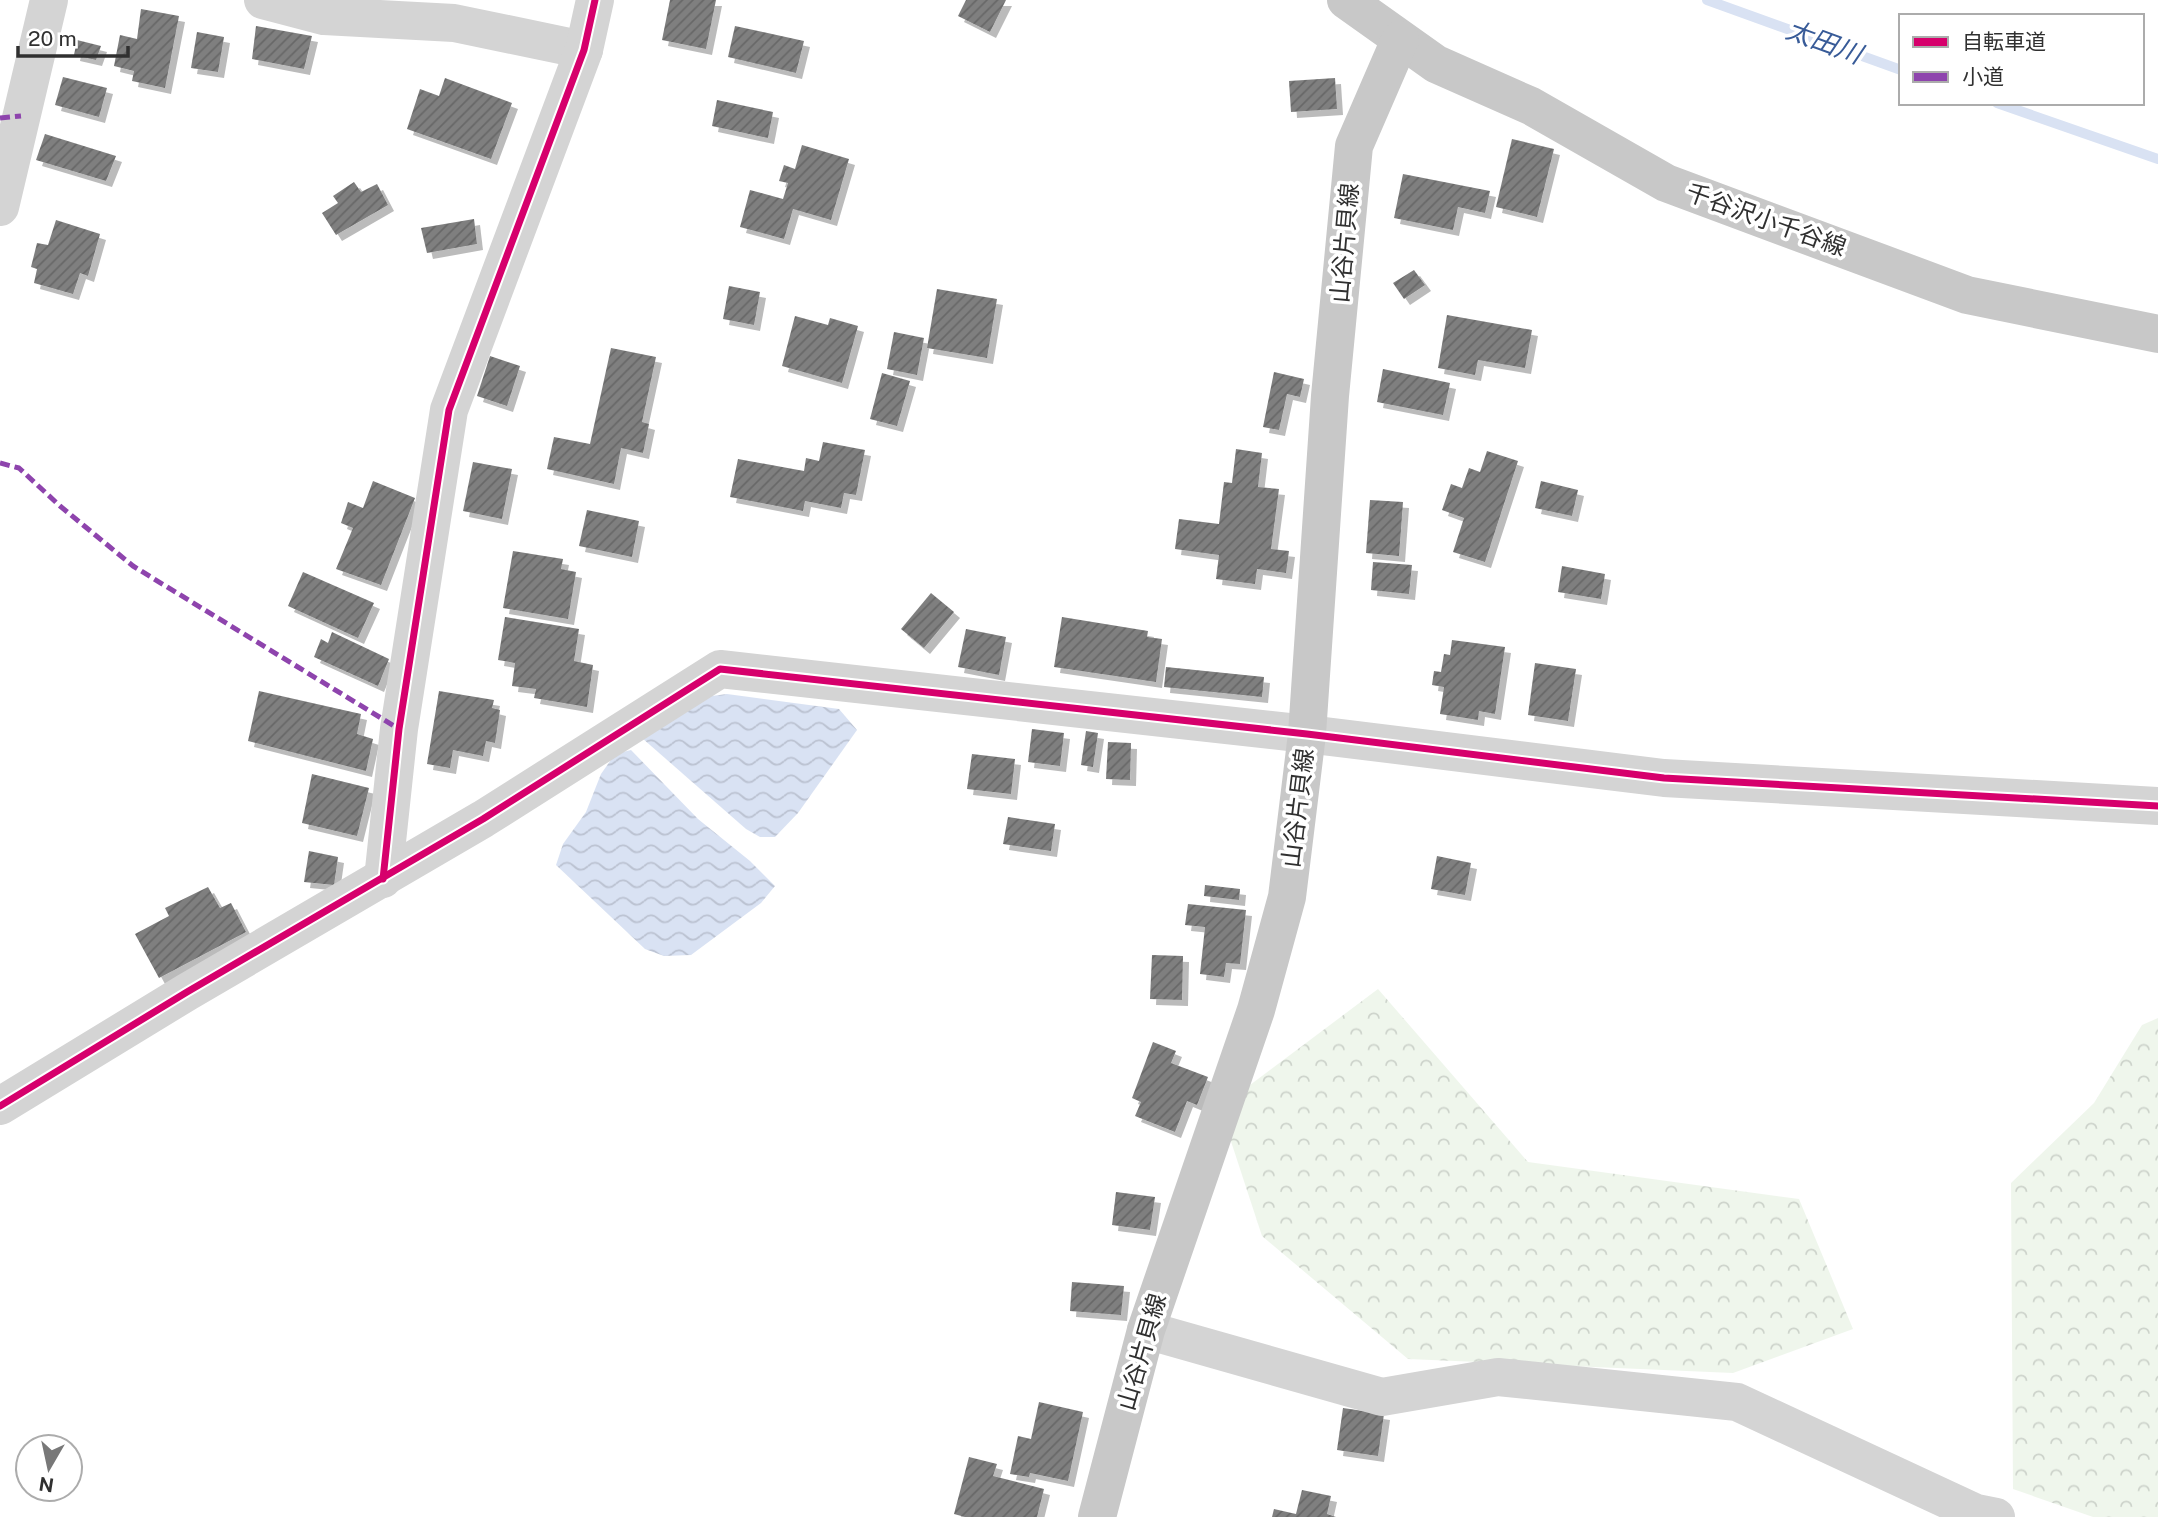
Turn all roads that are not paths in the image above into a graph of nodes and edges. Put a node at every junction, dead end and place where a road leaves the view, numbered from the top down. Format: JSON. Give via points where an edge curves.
{"nodes":[{"id":1,"x":49,"y":0,"type":"edge"},
{"id":2,"x":263,"y":0,"type":"edge"},
{"id":3,"x":595,"y":0,"type":"edge"},
{"id":4,"x":1346,"y":0,"type":"edge"},
{"id":5,"x":1400,"y":40,"type":"junction"},
{"id":6,"x":584,"y":50,"type":"junction"},
{"id":7,"x":0,"y":207,"type":"edge"},
{"id":8,"x":2158,"y":334,"type":"edge"},
{"id":9,"x":1307,"y":734,"type":"junction"},
{"id":10,"x":2158,"y":806,"type":"edge"},
{"id":11,"x":383,"y":879,"type":"junction"},
{"id":12,"x":0,"y":1106,"type":"edge"},
{"id":13,"x":1146,"y":1330,"type":"junction"},
{"id":14,"x":1097,"y":1517,"type":"edge"},
{"id":15,"x":1996,"y":1517,"type":"edge"}],
"edges":[{"from":1,"to":7,"type":"street"},
{"from":2,"to":6,"type":"street","via":[[324,16],[454,23]]},
{"from":3,"to":6,"type":"street"},
{"from":4,"to":5,"type":"main road","name":"千谷沢小千谷線"},
{"from":5,"to":8,"type":"main road","name":"千谷沢小千谷線","via":[[1436,64],[1531,106],[1666,184],[1967,295]]},
{"from":5,"to":9,"type":"main road","name":"山谷片貝線","via":[[1354,146],[1330,396]]},
{"from":6,"to":11,"type":"street","via":[[449,410],[399,729]]},
{"from":9,"to":10,"type":"street","via":[[1664,778]]},
{"from":9,"to":11,"type":"street","via":[[720,669]]},
{"from":9,"to":13,"type":"main road","name":"山谷片貝線","via":[[1287,897],[1256,1010]]},
{"from":11,"to":12,"type":"street"},
{"from":13,"to":14,"type":"main road","name":"山谷片貝線"},
{"from":13,"to":15,"type":"street","via":[[1382,1397],[1498,1377],[1737,1402],[1976,1513]]}]}
